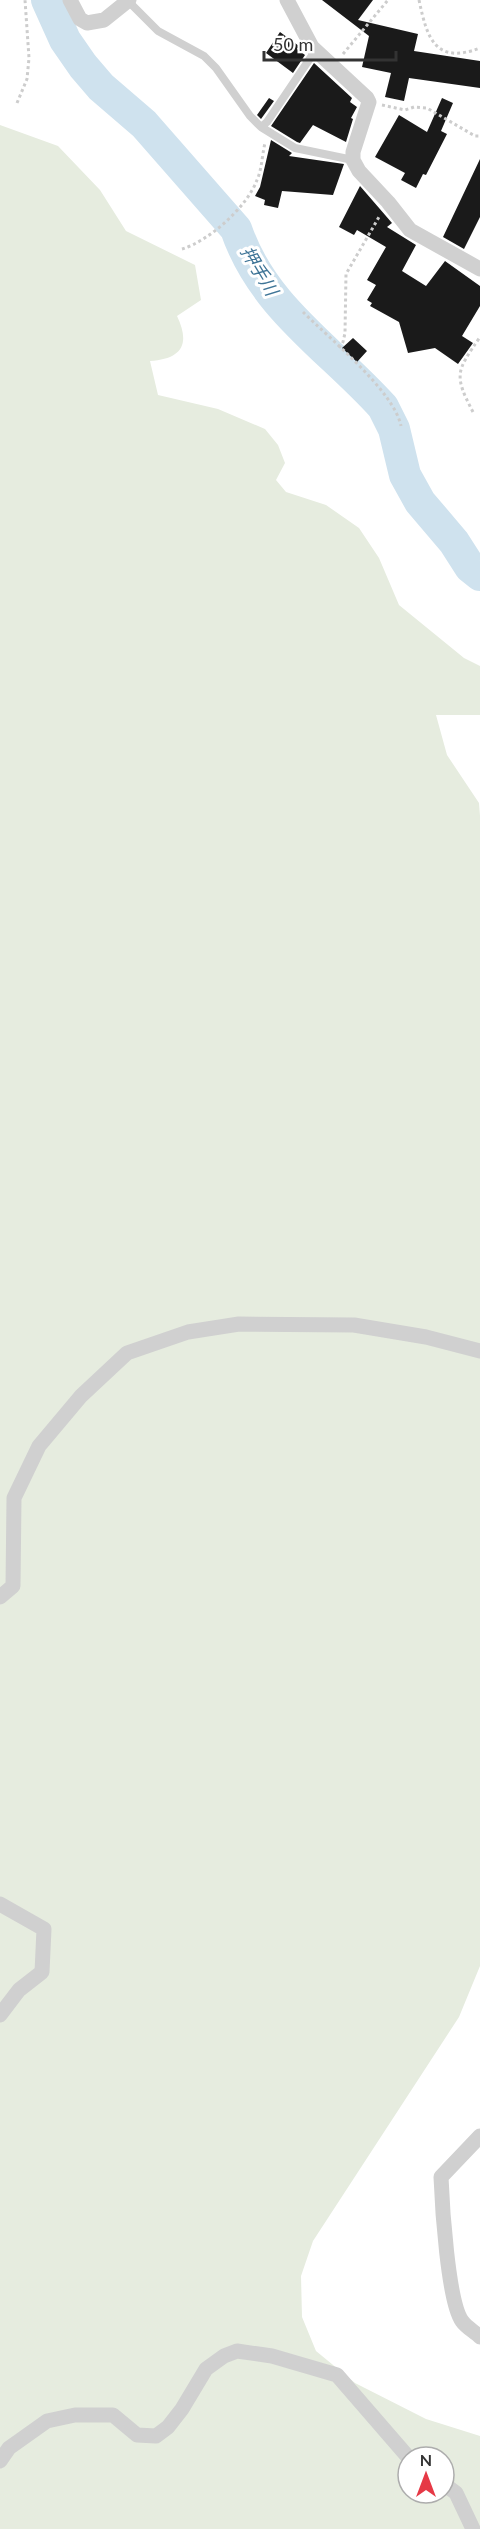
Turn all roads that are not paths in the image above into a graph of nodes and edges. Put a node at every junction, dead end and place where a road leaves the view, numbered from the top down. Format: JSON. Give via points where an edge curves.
{"nodes":[{"id":1,"x":70,"y":0,"type":"edge"},
{"id":2,"x":128,"y":0,"type":"edge"},
{"id":3,"x":287,"y":0,"type":"edge"},
{"id":4,"x":315,"y":51,"type":"junction"},
{"id":5,"x":264,"y":129,"type":"junction"},
{"id":6,"x":353,"y":160,"type":"junction"},
{"id":7,"x":478,"y":264,"type":"edge"},
{"id":8,"x":480,"y":1351,"type":"edge"},
{"id":9,"x":0,"y":1597,"type":"edge"},
{"id":10,"x":0,"y":1904,"type":"edge"},
{"id":11,"x":0,"y":2016,"type":"edge"},
{"id":12,"x":480,"y":2136,"type":"edge"},
{"id":13,"x":480,"y":2337,"type":"edge"},
{"id":14,"x":398,"y":2445,"type":"edge"},
{"id":15,"x":0,"y":2461,"type":"edge"},
{"id":16,"x":456,"y":2493,"type":"edge"},
{"id":17,"x":473,"y":2529,"type":"edge"}],
"edges":[{"from":1,"to":2,"type":"street","via":[[80,19],[87,23],[104,20]]},
{"from":2,"to":5,"type":"lane","via":[[158,31],[204,56]]},
{"from":3,"to":4,"type":"street"},
{"from":4,"to":5,"type":"lane"},
{"from":4,"to":6,"type":"street","via":[[369,102]]},
{"from":5,"to":6,"type":"lane","via":[[295,148]]},
{"from":6,"to":7,"type":"street","via":[[410,230]]},
{"from":8,"to":9,"type":"street","via":[[354,1325],[239,1324],[188,1332],[127,1353],[81,1396],[39,1446],[14,1498],[12,1586]]},
{"from":10,"to":11,"type":"street","via":[[44,1929],[42,1972],[19,1990]]},
{"from":12,"to":13,"type":"street","via":[[441,2177],[442,2218],[456,2305],[462,2321]]},
{"from":14,"to":15,"type":"street","via":[[337,2375],[272,2356],[237,2351],[206,2369],[182,2409],[156,2436],[137,2435],[112,2415],[75,2415],[47,2421],[9,2448]]},
{"from":16,"to":17,"type":"street"}]}
